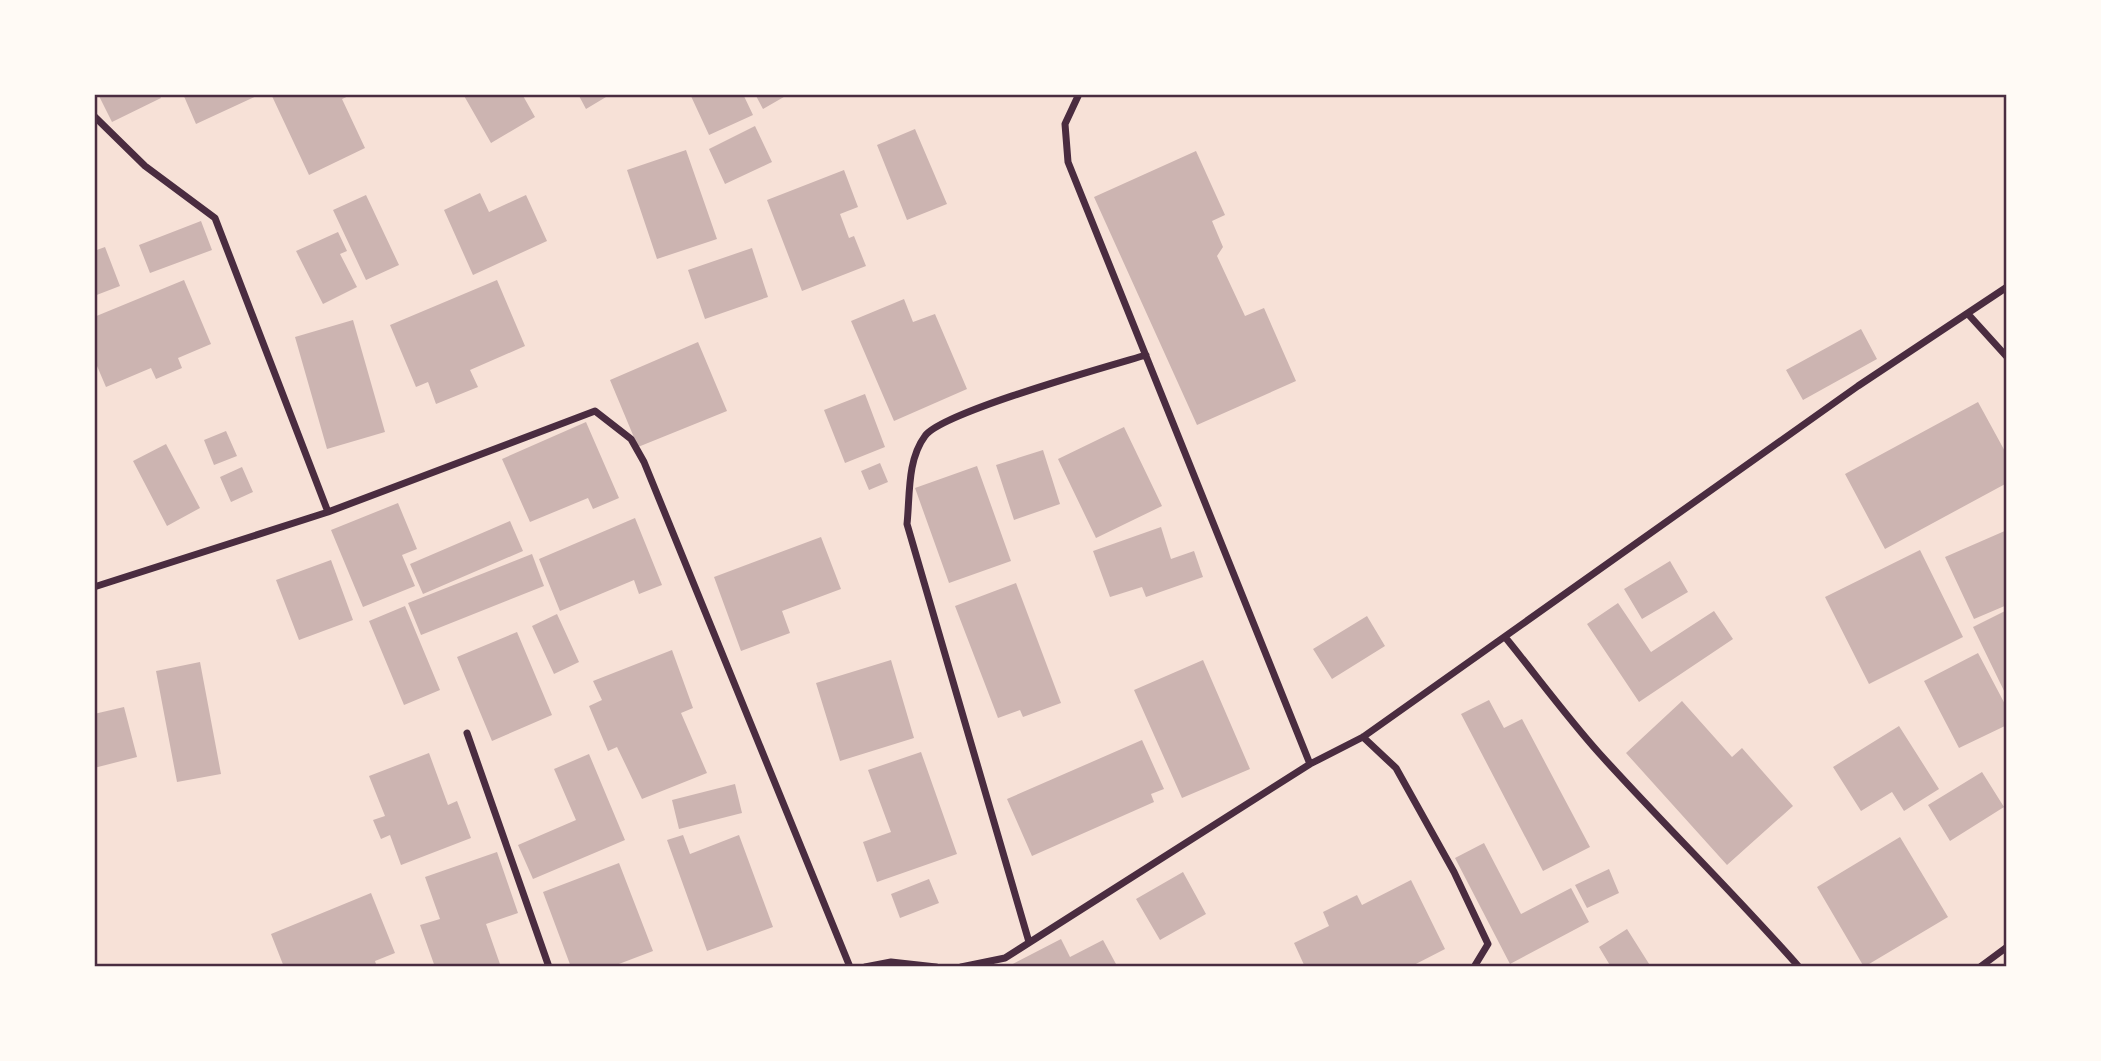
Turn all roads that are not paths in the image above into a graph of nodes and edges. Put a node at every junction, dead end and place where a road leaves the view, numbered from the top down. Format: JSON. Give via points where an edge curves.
{"nodes":[{"id":1,"x":1079,"y":94,"type":"edge"},
{"id":2,"x":94,"y":116,"type":"edge"},
{"id":3,"x":2007,"y":287,"type":"edge"},
{"id":4,"x":1968,"y":314,"type":"junction"},
{"id":5,"x":1146,"y":355,"type":"junction"},
{"id":6,"x":2007,"y":357,"type":"edge"},
{"id":7,"x":328,"y":512,"type":"junction"},
{"id":8,"x":94,"y":587,"type":"edge"},
{"id":9,"x":1504,"y":637,"type":"junction"},
{"id":10,"x":467,"y":733,"type":"dead end"},
{"id":11,"x":1363,"y":737,"type":"junction"},
{"id":12,"x":1310,"y":764,"type":"junction"},
{"id":13,"x":1029,"y":942,"type":"junction"},
{"id":14,"x":2007,"y":947,"type":"edge"},
{"id":15,"x":549,"y":967,"type":"edge"},
{"id":16,"x":850,"y":967,"type":"edge"},
{"id":17,"x":865,"y":967,"type":"edge"},
{"id":18,"x":936,"y":967,"type":"edge"},
{"id":19,"x":961,"y":967,"type":"edge"},
{"id":20,"x":1474,"y":967,"type":"edge"},
{"id":21,"x":1799,"y":967,"type":"edge"},
{"id":22,"x":1980,"y":967,"type":"edge"}],
"edges":[{"from":1,"to":5,"type":"street","via":[[1065,124],[1068,162]]},
{"from":2,"to":7,"type":"street","via":[[145,166],[215,218]]},
{"from":3,"to":4,"type":"street"},
{"from":4,"to":6,"type":"street"},
{"from":4,"to":9,"type":"street","via":[[1858,386]]},
{"from":5,"to":12,"type":"street"},
{"from":5,"to":13,"type":"street","via":[[957,415],[925,434],[912,466],[907,524]]},
{"from":7,"to":8,"type":"street"},
{"from":7,"to":16,"type":"street","via":[[595,411],[632,439]]},
{"from":9,"to":11,"type":"street"},
{"from":9,"to":21,"type":"street","via":[[1596,750]]},
{"from":10,"to":15,"type":"street"},
{"from":11,"to":12,"type":"street"},
{"from":11,"to":20,"type":"street","via":[[1396,768],[1454,872],[1488,944]]},
{"from":12,"to":13,"type":"street"},
{"from":13,"to":19,"type":"street","via":[[1005,958]]},
{"from":14,"to":22,"type":"street"},
{"from":17,"to":18,"type":"street","via":[[891,962]]}]}
